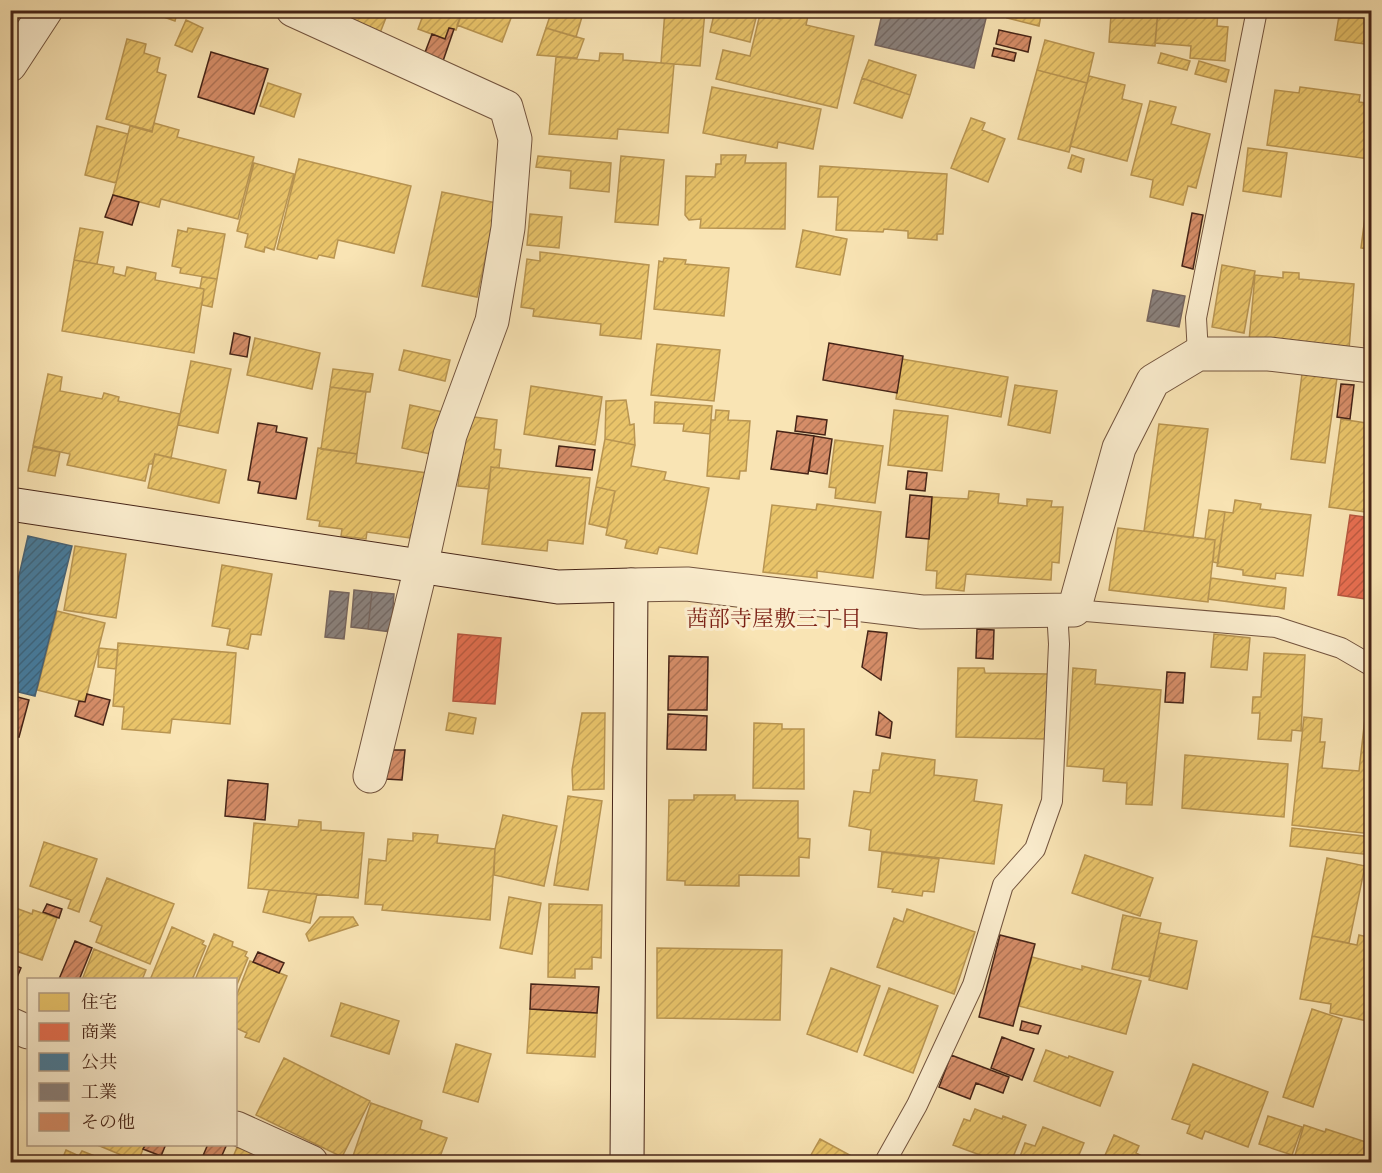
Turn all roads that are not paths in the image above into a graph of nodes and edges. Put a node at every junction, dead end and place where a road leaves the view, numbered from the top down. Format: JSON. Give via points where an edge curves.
{"nodes":[{"id":1,"x":46,"y":10,"type":"edge"},
{"id":2,"x":292,"y":10,"type":"edge"},
{"id":3,"x":1257,"y":10,"type":"edge"},
{"id":4,"x":10,"y":66,"type":"edge"},
{"id":5,"x":1198,"y":354,"type":"junction"},
{"id":6,"x":1371,"y":366,"type":"edge"},
{"id":7,"x":10,"y":504,"type":"edge"},
{"id":8,"x":421,"y":567,"type":"junction"},
{"id":9,"x":631,"y":585,"type":"junction"},
{"id":10,"x":1065,"y":610,"type":"junction"},
{"id":11,"x":1371,"y":666,"type":"edge"},
{"id":12,"x":370,"y":776,"type":"dead end"},
{"id":13,"x":10,"y":1024,"type":"edge"},
{"id":14,"x":27,"y":1032,"type":"edge"},
{"id":15,"x":237,"y":1128,"type":"edge"},
{"id":16,"x":311,"y":1162,"type":"edge"},
{"id":17,"x":627,"y":1162,"type":"edge"},
{"id":18,"x":885,"y":1162,"type":"edge"}],
"edges":[{"from":1,"to":4,"type":"street"},
{"from":2,"to":8,"type":"street","via":[[506,107],[515,139],[508,228],[492,321],[450,435]]},
{"from":3,"to":5,"type":"lane","via":[[1196,318]]},
{"from":5,"to":6,"type":"street","via":[[1269,354]]},
{"from":5,"to":10,"type":"street","via":[[1153,381],[1119,448]]},
{"from":7,"to":8,"type":"street"},
{"from":8,"to":9,"type":"street","via":[[558,587]]},
{"from":8,"to":12,"type":"street"},
{"from":9,"to":10,"type":"street","via":[[687,584],[922,612]]},
{"from":9,"to":17,"type":"street"},
{"from":10,"to":11,"type":"lane","via":[[1276,627],[1341,648]]},
{"from":10,"to":18,"type":"lane","via":[[1059,644],[1052,801],[1035,849],[1003,885],[973,985],[917,1105]]},
{"from":13,"to":14,"type":"street"},
{"from":15,"to":16,"type":"street"}]}
